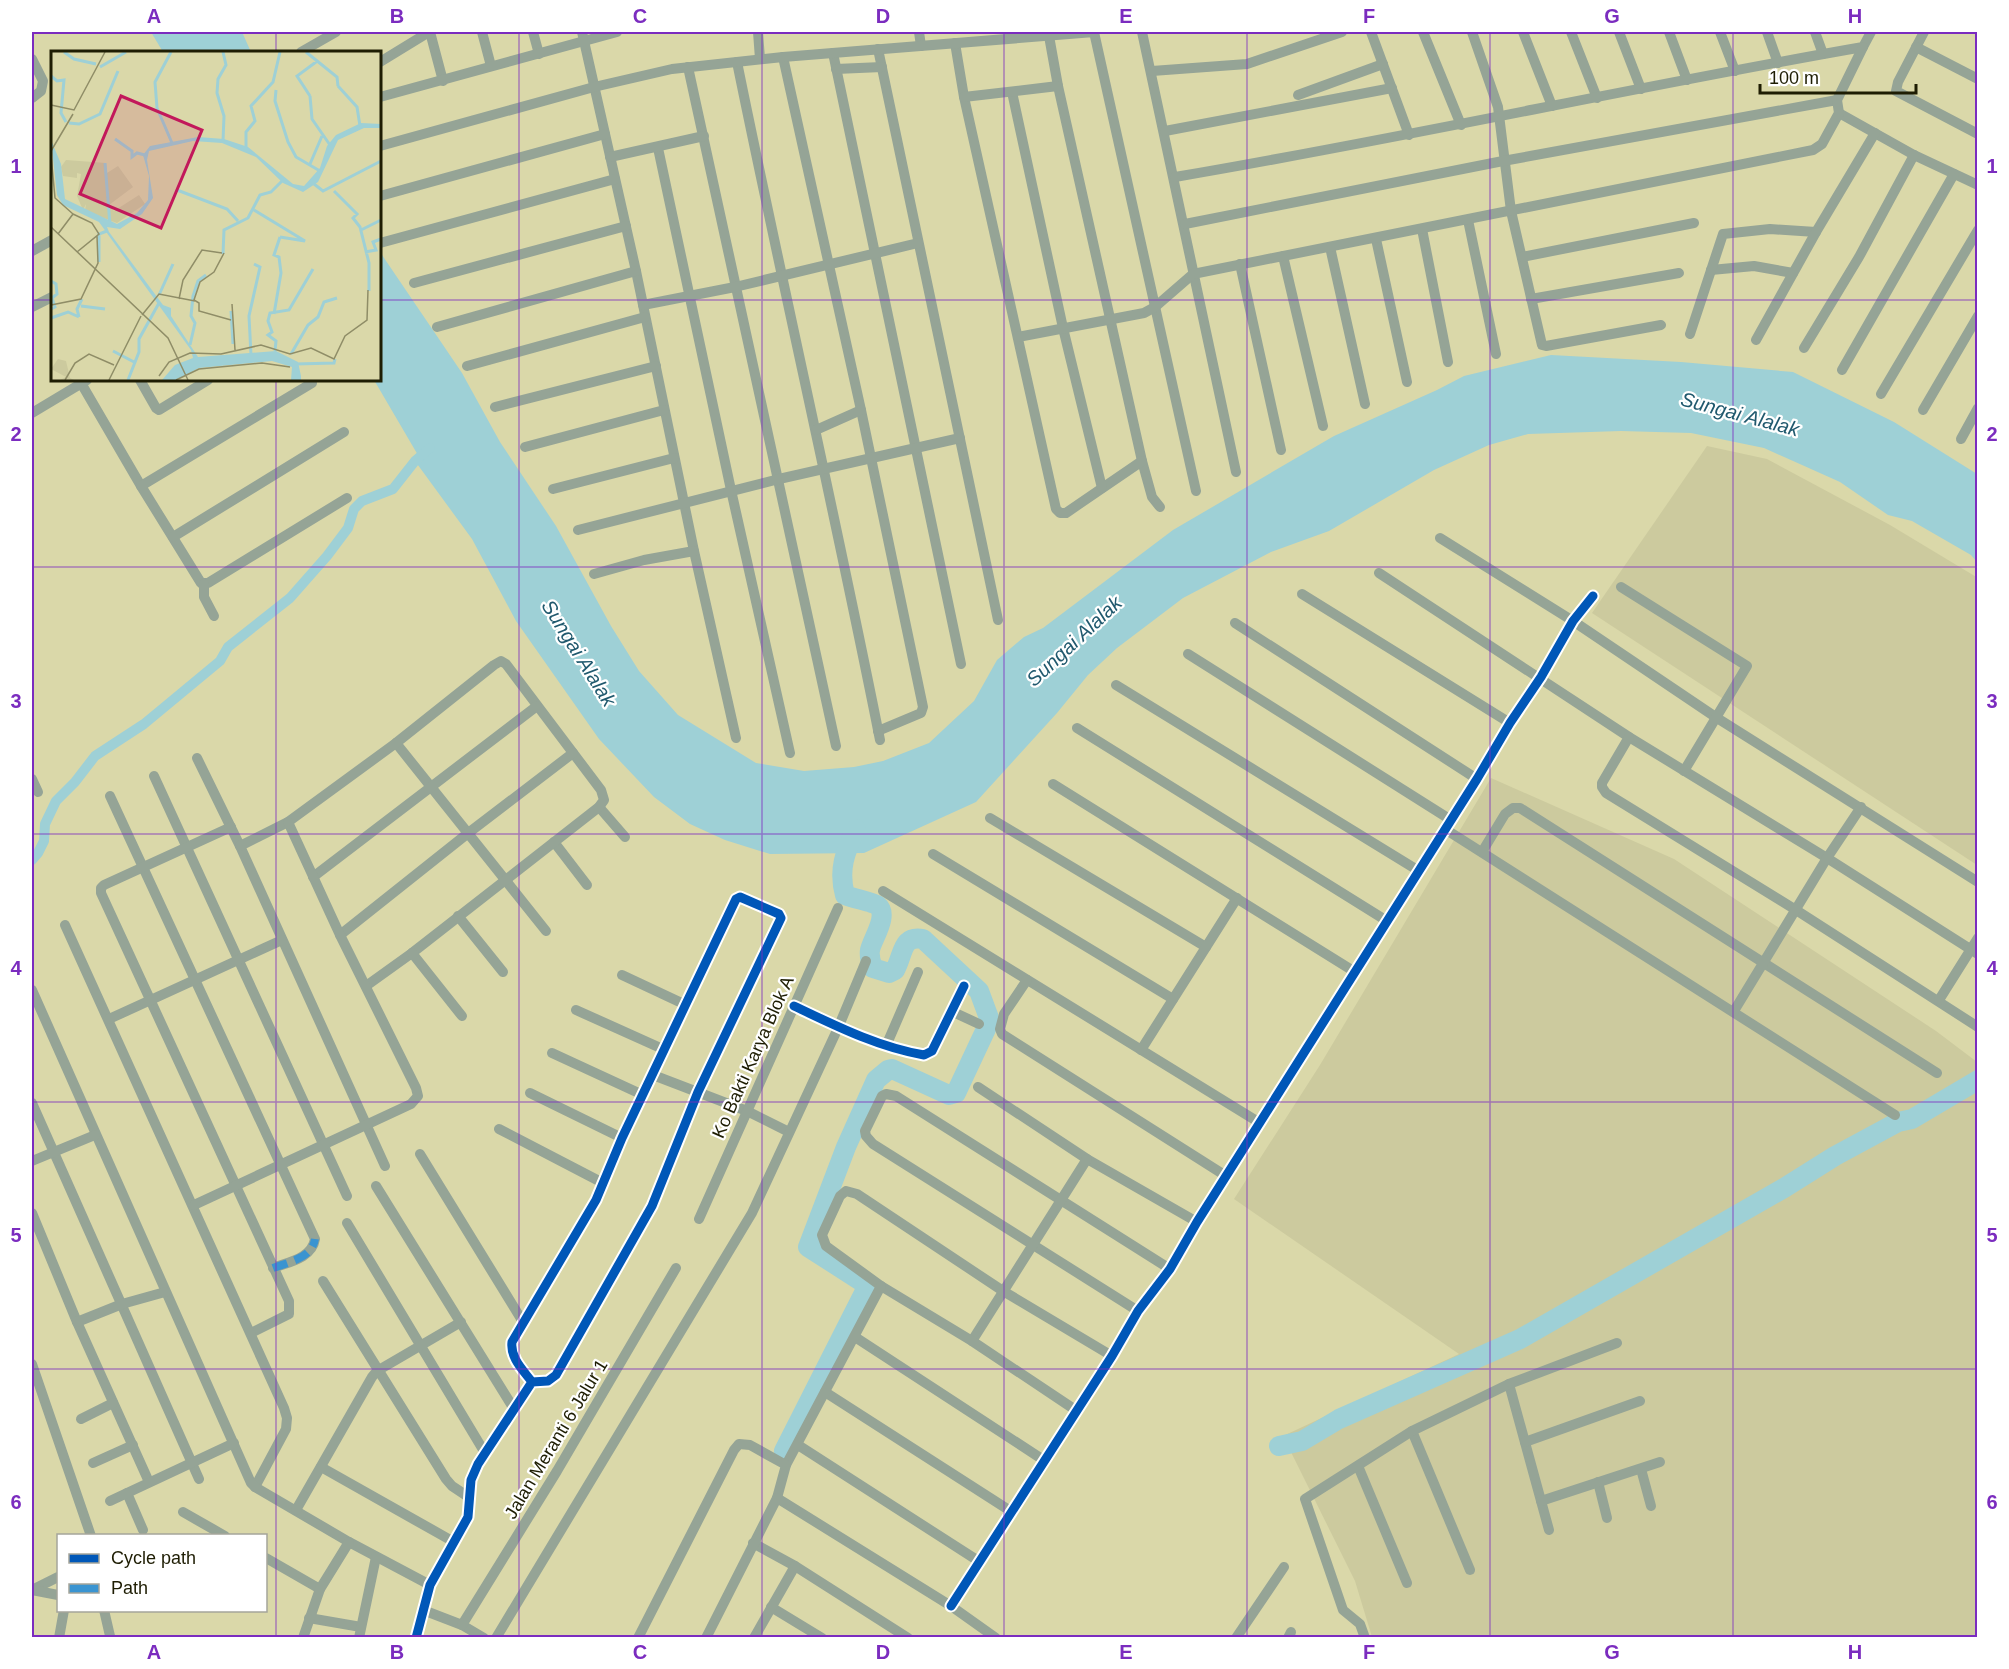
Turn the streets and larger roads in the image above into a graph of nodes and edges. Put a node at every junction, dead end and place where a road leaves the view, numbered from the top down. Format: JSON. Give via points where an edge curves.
{"nodes":[{"id":1,"x":336,"y":32,"type":"edge"},
{"id":2,"x":429,"y":32,"type":"edge"},
{"id":3,"x":482,"y":32,"type":"edge"},
{"id":4,"x":533,"y":32,"type":"edge"},
{"id":5,"x":617,"y":32,"type":"edge"},
{"id":6,"x":758,"y":32,"type":"edge"},
{"id":7,"x":919,"y":32,"type":"edge"},
{"id":8,"x":1080,"y":32,"type":"edge"},
{"id":9,"x":1142,"y":32,"type":"edge"},
{"id":10,"x":1342,"y":32,"type":"edge"},
{"id":11,"x":1371,"y":32,"type":"edge"},
{"id":12,"x":1423,"y":32,"type":"edge"},
{"id":13,"x":1472,"y":32,"type":"edge"},
{"id":14,"x":1523,"y":32,"type":"edge"},
{"id":15,"x":1571,"y":32,"type":"edge"},
{"id":16,"x":1619,"y":32,"type":"edge"},
{"id":17,"x":1669,"y":32,"type":"edge"},
{"id":18,"x":1720,"y":32,"type":"edge"},
{"id":19,"x":1767,"y":32,"type":"edge"},
{"id":20,"x":1815,"y":32,"type":"edge"},
{"id":21,"x":1924,"y":32,"type":"edge"},
{"id":22,"x":1869,"y":33,"type":"edge"},
{"id":23,"x":583,"y":36,"type":"edge"},
{"id":24,"x":1049,"y":36,"type":"junction"},
{"id":25,"x":955,"y":43,"type":"junction"},
{"id":26,"x":921,"y":46,"type":"junction"},
{"id":27,"x":1863,"y":46,"type":"junction"},
{"id":28,"x":1916,"y":47,"type":"junction"},
{"id":29,"x":878,"y":49,"type":"junction"},
{"id":30,"x":303,"y":51,"type":"edge"},
{"id":31,"x":833,"y":53,"type":"junction"},
{"id":32,"x":539,"y":54,"type":"junction"},
{"id":33,"x":1823,"y":54,"type":"junction"},
{"id":34,"x":783,"y":57,"type":"junction"},
{"id":35,"x":32,"y":59,"type":"edge"},
{"id":36,"x":760,"y":59,"type":"junction"},
{"id":37,"x":381,"y":61,"type":"edge"},
{"id":38,"x":737,"y":62,"type":"junction"},
{"id":39,"x":1778,"y":63,"type":"junction"},
{"id":40,"x":1383,"y":64,"type":"junction"},
{"id":41,"x":491,"y":66,"type":"junction"},
{"id":42,"x":688,"y":67,"type":"junction"},
{"id":43,"x":882,"y":67,"type":"junction"},
{"id":44,"x":836,"y":69,"type":"junction"},
{"id":45,"x":1152,"y":71,"type":"junction"},
{"id":46,"x":1735,"y":71,"type":"junction"},
{"id":47,"x":1977,"y":79,"type":"edge"},
{"id":48,"x":1687,"y":80,"type":"junction"},
{"id":49,"x":443,"y":81,"type":"junction"},
{"id":50,"x":1058,"y":86,"type":"junction"},
{"id":51,"x":594,"y":87,"type":"junction"},
{"id":52,"x":1392,"y":88,"type":"junction"},
{"id":53,"x":1641,"y":89,"type":"junction"},
{"id":54,"x":1012,"y":92,"type":"junction"},
{"id":55,"x":1298,"y":95,"type":"dead end"},
{"id":56,"x":381,"y":97,"type":"edge"},
{"id":57,"x":964,"y":97,"type":"junction"},
{"id":58,"x":32,"y":98,"type":"edge"},
{"id":59,"x":1597,"y":98,"type":"junction"},
{"id":60,"x":1837,"y":100,"type":"junction"},
{"id":61,"x":1552,"y":106,"type":"junction"},
{"id":62,"x":1839,"y":113,"type":"junction"},
{"id":63,"x":1499,"y":116,"type":"junction"},
{"id":64,"x":1461,"y":125,"type":"junction"},
{"id":65,"x":1165,"y":131,"type":"junction"},
{"id":66,"x":1875,"y":133,"type":"junction"},
{"id":67,"x":604,"y":134,"type":"junction"},
{"id":68,"x":1977,"y":134,"type":"edge"},
{"id":69,"x":1409,"y":135,"type":"junction"},
{"id":70,"x":705,"y":136,"type":"junction"},
{"id":71,"x":381,"y":146,"type":"edge"},
{"id":72,"x":658,"y":148,"type":"junction"},
{"id":73,"x":1914,"y":155,"type":"junction"},
{"id":74,"x":610,"y":157,"type":"junction"},
{"id":75,"x":1503,"y":161,"type":"junction"},
{"id":76,"x":1954,"y":174,"type":"junction"},
{"id":77,"x":1175,"y":177,"type":"junction"},
{"id":78,"x":615,"y":179,"type":"junction"},
{"id":79,"x":1977,"y":185,"type":"edge"},
{"id":80,"x":381,"y":196,"type":"edge"},
{"id":81,"x":1511,"y":212,"type":"junction"},
{"id":82,"x":1468,"y":220,"type":"junction"},
{"id":83,"x":1694,"y":223,"type":"dead end"},
{"id":84,"x":1185,"y":224,"type":"junction"},
{"id":85,"x":626,"y":226,"type":"junction"},
{"id":86,"x":1422,"y":230,"type":"junction"},
{"id":87,"x":1977,"y":230,"type":"edge"},
{"id":88,"x":1816,"y":232,"type":"junction"},
{"id":89,"x":1376,"y":238,"type":"junction"},
{"id":90,"x":51,"y":241,"type":"edge"},
{"id":91,"x":381,"y":243,"type":"edge"},
{"id":92,"x":918,"y":243,"type":"junction"},
{"id":93,"x":1330,"y":247,"type":"junction"},
{"id":94,"x":32,"y":251,"type":"edge"},
{"id":95,"x":875,"y":253,"type":"junction"},
{"id":96,"x":1283,"y":256,"type":"junction"},
{"id":97,"x":1522,"y":257,"type":"junction"},
{"id":98,"x":828,"y":264,"type":"junction"},
{"id":99,"x":1240,"y":264,"type":"junction"},
{"id":100,"x":1711,"y":270,"type":"junction"},
{"id":101,"x":636,"y":271,"type":"junction"},
{"id":102,"x":1679,"y":273,"type":"dead end"},
{"id":103,"x":1793,"y":273,"type":"junction"},
{"id":104,"x":1193,"y":274,"type":"junction"},
{"id":105,"x":781,"y":276,"type":"junction"},
{"id":106,"x":414,"y":283,"type":"dead end"},
{"id":107,"x":735,"y":287,"type":"junction"},
{"id":108,"x":690,"y":296,"type":"junction"},
{"id":109,"x":51,"y":298,"type":"edge"},
{"id":110,"x":1531,"y":299,"type":"junction"},
{"id":111,"x":643,"y":305,"type":"junction"},
{"id":112,"x":32,"y":307,"type":"edge"},
{"id":113,"x":1155,"y":307,"type":"junction"},
{"id":114,"x":1977,"y":316,"type":"edge"},
{"id":115,"x":645,"y":317,"type":"junction"},
{"id":116,"x":1111,"y":320,"type":"junction"},
{"id":117,"x":1661,"y":325,"type":"dead end"},
{"id":118,"x":437,"y":327,"type":"dead end"},
{"id":119,"x":1063,"y":328,"type":"junction"},
{"id":120,"x":1690,"y":334,"type":"dead end"},
{"id":121,"x":1018,"y":337,"type":"junction"},
{"id":122,"x":1756,"y":340,"type":"dead end"},
{"id":123,"x":1804,"y":348,"type":"dead end"},
{"id":124,"x":1496,"y":354,"type":"dead end"},
{"id":125,"x":1448,"y":362,"type":"dead end"},
{"id":126,"x":467,"y":366,"type":"dead end"},
{"id":127,"x":656,"y":366,"type":"junction"},
{"id":128,"x":1842,"y":370,"type":"dead end"},
{"id":129,"x":84,"y":381,"type":"edge"},
{"id":130,"x":141,"y":381,"type":"edge"},
{"id":131,"x":206,"y":381,"type":"edge"},
{"id":132,"x":1407,"y":381,"type":"dead end"},
{"id":133,"x":312,"y":382,"type":"dead end"},
{"id":134,"x":1881,"y":394,"type":"dead end"},
{"id":135,"x":1365,"y":405,"type":"dead end"},
{"id":136,"x":495,"y":408,"type":"dead end"},
{"id":137,"x":1977,"y":408,"type":"edge"},
{"id":138,"x":664,"y":410,"type":"junction"},
{"id":139,"x":861,"y":410,"type":"junction"},
{"id":140,"x":1923,"y":410,"type":"dead end"},
{"id":141,"x":32,"y":413,"type":"edge"},
{"id":142,"x":1323,"y":426,"type":"dead end"},
{"id":143,"x":816,"y":430,"type":"junction"},
{"id":144,"x":344,"y":432,"type":"dead end"},
{"id":145,"x":960,"y":438,"type":"junction"},
{"id":146,"x":1960,"y":439,"type":"dead end"},
{"id":147,"x":525,"y":447,"type":"dead end"},
{"id":148,"x":917,"y":448,"type":"junction"},
{"id":149,"x":1281,"y":450,"type":"dead end"},
{"id":150,"x":674,"y":458,"type":"junction"},
{"id":151,"x":871,"y":458,"type":"junction"},
{"id":152,"x":1142,"y":461,"type":"junction"},
{"id":153,"x":825,"y":470,"type":"junction"},
{"id":154,"x":1236,"y":472,"type":"dead end"},
{"id":155,"x":779,"y":479,"type":"junction"},
{"id":156,"x":141,"y":486,"type":"junction"},
{"id":157,"x":1102,"y":488,"type":"junction"},
{"id":158,"x":553,"y":489,"type":"dead end"},
{"id":159,"x":731,"y":490,"type":"junction"},
{"id":160,"x":1196,"y":491,"type":"dead end"},
{"id":161,"x":347,"y":498,"type":"dead end"},
{"id":162,"x":684,"y":503,"type":"junction"},
{"id":163,"x":1160,"y":507,"type":"dead end"},
{"id":164,"x":578,"y":530,"type":"dead end"},
{"id":165,"x":172,"y":537,"type":"junction"},
{"id":166,"x":1440,"y":538,"type":"dead end"},
{"id":167,"x":694,"y":551,"type":"junction"},
{"id":168,"x":1379,"y":573,"type":"dead end"},
{"id":169,"x":594,"y":574,"type":"dead end"},
{"id":170,"x":204,"y":584,"type":"junction"},
{"id":171,"x":1621,"y":587,"type":"dead end"},
{"id":172,"x":1302,"y":594,"type":"dead end"},
{"id":173,"x":1593,"y":596,"type":"dead end"},
{"id":174,"x":214,"y":616,"type":"dead end"},
{"id":175,"x":998,"y":620,"type":"dead end"},
{"id":176,"x":1573,"y":621,"type":"junction"},
{"id":177,"x":1235,"y":623,"type":"dead end"},
{"id":178,"x":1188,"y":654,"type":"dead end"},
{"id":179,"x":961,"y":664,"type":"dead end"},
{"id":180,"x":1541,"y":678,"type":"junction"},
{"id":181,"x":1116,"y":685,"type":"dead end"},
{"id":182,"x":537,"y":706,"type":"junction"},
{"id":183,"x":1717,"y":718,"type":"junction"},
{"id":184,"x":1510,"y":723,"type":"junction"},
{"id":185,"x":1077,"y":728,"type":"dead end"},
{"id":186,"x":1629,"y":737,"type":"junction"},
{"id":187,"x":736,"y":738,"type":"dead end"},
{"id":188,"x":396,"y":743,"type":"junction"},
{"id":189,"x":836,"y":746,"type":"dead end"},
{"id":190,"x":573,"y":753,"type":"junction"},
{"id":191,"x":790,"y":753,"type":"dead end"},
{"id":192,"x":196,"y":758,"type":"dead end"},
{"id":193,"x":1684,"y":771,"type":"junction"},
{"id":194,"x":154,"y":776,"type":"dead end"},
{"id":195,"x":32,"y":779,"type":"edge"},
{"id":196,"x":1477,"y":779,"type":"junction"},
{"id":197,"x":1053,"y":784,"type":"dead end"},
{"id":198,"x":431,"y":788,"type":"junction"},
{"id":199,"x":38,"y":792,"type":"dead end"},
{"id":200,"x":110,"y":796,"type":"dead end"},
{"id":201,"x":599,"y":807,"type":"junction"},
{"id":202,"x":1861,"y":807,"type":"junction"},
{"id":203,"x":990,"y":818,"type":"dead end"},
{"id":204,"x":288,"y":822,"type":"junction"},
{"id":205,"x":1448,"y":825,"type":"junction"},
{"id":206,"x":231,"y":827,"type":"junction"},
{"id":207,"x":467,"y":834,"type":"junction"},
{"id":208,"x":625,"y":837,"type":"dead end"},
{"id":209,"x":554,"y":842,"type":"junction"},
{"id":210,"x":187,"y":846,"type":"junction"},
{"id":211,"x":240,"y":846,"type":"junction"},
{"id":212,"x":1482,"y":852,"type":"junction"},
{"id":213,"x":933,"y":854,"type":"dead end"},
{"id":214,"x":1827,"y":858,"type":"junction"},
{"id":215,"x":143,"y":867,"type":"junction"},
{"id":216,"x":1419,"y":871,"type":"junction"},
{"id":217,"x":313,"y":877,"type":"junction"},
{"id":218,"x":504,"y":880,"type":"junction"},
{"id":219,"x":1977,"y":882,"type":"edge"},
{"id":220,"x":587,"y":885,"type":"dead end"},
{"id":221,"x":883,"y":891,"type":"dead end"},
{"id":222,"x":1237,"y":898,"type":"junction"},
{"id":223,"x":838,"y":908,"type":"dead end"},
{"id":224,"x":1796,"y":910,"type":"junction"},
{"id":225,"x":458,"y":916,"type":"junction"},
{"id":226,"x":1388,"y":921,"type":"junction"},
{"id":227,"x":64,"y":925,"type":"dead end"},
{"id":228,"x":546,"y":931,"type":"dead end"},
{"id":229,"x":340,"y":935,"type":"junction"},
{"id":230,"x":1977,"y":938,"type":"edge"},
{"id":231,"x":282,"y":940,"type":"junction"},
{"id":232,"x":1206,"y":947,"type":"junction"},
{"id":233,"x":1974,"y":952,"type":"edge"},
{"id":234,"x":412,"y":953,"type":"junction"},
{"id":235,"x":238,"y":960,"type":"junction"},
{"id":236,"x":866,"y":961,"type":"dead end"},
{"id":237,"x":1763,"y":961,"type":"junction"},
{"id":238,"x":503,"y":972,"type":"dead end"},
{"id":239,"x":918,"y":972,"type":"dead end"},
{"id":240,"x":1355,"y":972,"type":"junction"},
{"id":241,"x":622,"y":975,"type":"dead end"},
{"id":242,"x":194,"y":980,"type":"junction"},
{"id":243,"x":1027,"y":980,"type":"junction"},
{"id":244,"x":964,"y":986,"type":"dead end"},
{"id":245,"x":366,"y":987,"type":"junction"},
{"id":246,"x":32,"y":990,"type":"edge"},
{"id":247,"x":151,"y":999,"type":"junction"},
{"id":248,"x":1173,"y":999,"type":"junction"},
{"id":249,"x":1939,"y":1000,"type":"junction"},
{"id":250,"x":686,"y":1005,"type":"junction"},
{"id":251,"x":794,"y":1005,"type":"junction"},
{"id":252,"x":576,"y":1010,"type":"dead end"},
{"id":253,"x":951,"y":1011,"type":"junction"},
{"id":254,"x":1734,"y":1011,"type":"junction"},
{"id":255,"x":462,"y":1016,"type":"dead end"},
{"id":256,"x":109,"y":1019,"type":"junction"},
{"id":257,"x":979,"y":1024,"type":"dead end"},
{"id":258,"x":1977,"y":1027,"type":"edge"},
{"id":259,"x":838,"y":1028,"type":"junction"},
{"id":260,"x":886,"y":1046,"type":"junction"},
{"id":261,"x":665,"y":1050,"type":"junction"},
{"id":262,"x":1141,"y":1050,"type":"junction"},
{"id":263,"x":552,"y":1053,"type":"dead end"},
{"id":264,"x":1937,"y":1073,"type":"dead end"},
{"id":265,"x":653,"y":1075,"type":"junction"},
{"id":266,"x":978,"y":1087,"type":"dead end"},
{"id":267,"x":698,"y":1092,"type":"junction"},
{"id":268,"x":530,"y":1094,"type":"dead end"},
{"id":269,"x":644,"y":1095,"type":"junction"},
{"id":270,"x":32,"y":1103,"type":"edge"},
{"id":271,"x":747,"y":1111,"type":"junction"},
{"id":272,"x":1895,"y":1115,"type":"dead end"},
{"id":273,"x":1260,"y":1123,"type":"junction"},
{"id":274,"x":366,"y":1124,"type":"junction"},
{"id":275,"x":499,"y":1129,"type":"dead end"},
{"id":276,"x":789,"y":1132,"type":"junction"},
{"id":277,"x":95,"y":1135,"type":"junction"},
{"id":278,"x":622,"y":1138,"type":"junction"},
{"id":279,"x":323,"y":1144,"type":"junction"},
{"id":280,"x":53,"y":1152,"type":"junction"},
{"id":281,"x":420,"y":1154,"type":"dead end"},
{"id":282,"x":1087,"y":1159,"type":"junction"},
{"id":283,"x":32,"y":1161,"type":"edge"},
{"id":284,"x":281,"y":1164,"type":"junction"},
{"id":285,"x":385,"y":1166,"type":"dead end"},
{"id":286,"x":1226,"y":1176,"type":"junction"},
{"id":287,"x":603,"y":1183,"type":"junction"},
{"id":288,"x":236,"y":1186,"type":"junction"},
{"id":289,"x":376,"y":1186,"type":"dead end"},
{"id":290,"x":347,"y":1196,"type":"dead end"},
{"id":291,"x":1060,"y":1199,"type":"junction"},
{"id":292,"x":194,"y":1205,"type":"junction"},
{"id":293,"x":32,"y":1213,"type":"edge"},
{"id":294,"x":699,"y":1220,"type":"dead end"},
{"id":295,"x":1197,"y":1222,"type":"junction"},
{"id":296,"x":347,"y":1223,"type":"dead end"},
{"id":297,"x":1032,"y":1245,"type":"junction"},
{"id":298,"x":273,"y":1268,"type":"junction"},
{"id":299,"x":676,"y":1268,"type":"dead end"},
{"id":300,"x":1170,"y":1269,"type":"junction"},
{"id":301,"x":323,"y":1281,"type":"dead end"},
{"id":302,"x":881,"y":1286,"type":"junction"},
{"id":303,"x":1003,"y":1291,"type":"junction"},
{"id":304,"x":165,"y":1292,"type":"junction"},
{"id":305,"x":122,"y":1304,"type":"junction"},
{"id":306,"x":1138,"y":1311,"type":"junction"},
{"id":307,"x":77,"y":1322,"type":"junction"},
{"id":308,"x":461,"y":1322,"type":"junction"},
{"id":309,"x":523,"y":1322,"type":"junction"},
{"id":310,"x":251,"y":1333,"type":"junction"},
{"id":311,"x":855,"y":1337,"type":"junction"},
{"id":312,"x":972,"y":1341,"type":"junction"},
{"id":313,"x":1617,"y":1343,"type":"dead end"},
{"id":314,"x":420,"y":1347,"type":"junction"},
{"id":315,"x":1112,"y":1356,"type":"junction"},
{"id":316,"x":32,"y":1364,"type":"edge"},
{"id":317,"x":377,"y":1371,"type":"junction"},
{"id":318,"x":532,"y":1382,"type":"junction"},
{"id":319,"x":1509,"y":1383,"type":"junction"},
{"id":320,"x":825,"y":1392,"type":"junction"},
{"id":321,"x":1640,"y":1401,"type":"dead end"},
{"id":322,"x":113,"y":1402,"type":"junction"},
{"id":323,"x":514,"y":1409,"type":"junction"},
{"id":324,"x":1077,"y":1411,"type":"junction"},
{"id":325,"x":81,"y":1419,"type":"dead end"},
{"id":326,"x":1412,"y":1431,"type":"junction"},
{"id":327,"x":1525,"y":1442,"type":"junction"},
{"id":328,"x":234,"y":1443,"type":"junction"},
{"id":329,"x":798,"y":1444,"type":"junction"},
{"id":330,"x":133,"y":1445,"type":"junction"},
{"id":331,"x":485,"y":1454,"type":"junction"},
{"id":332,"x":1045,"y":1461,"type":"junction"},
{"id":333,"x":192,"y":1462,"type":"junction"},
{"id":334,"x":1660,"y":1462,"type":"dead end"},
{"id":335,"x":93,"y":1463,"type":"dead end"},
{"id":336,"x":786,"y":1465,"type":"junction"},
{"id":337,"x":1358,"y":1466,"type":"junction"},
{"id":338,"x":321,"y":1467,"type":"junction"},
{"id":339,"x":1641,"y":1468,"type":"junction"},
{"id":340,"x":200,"y":1479,"type":"dead end"},
{"id":341,"x":149,"y":1482,"type":"junction"},
{"id":342,"x":1598,"y":1482,"type":"junction"},
{"id":343,"x":255,"y":1487,"type":"junction"},
{"id":344,"x":127,"y":1492,"type":"junction"},
{"id":345,"x":470,"y":1498,"type":"junction"},
{"id":346,"x":777,"y":1498,"type":"junction"},
{"id":347,"x":110,"y":1501,"type":"dead end"},
{"id":348,"x":1541,"y":1501,"type":"junction"},
{"id":349,"x":1651,"y":1506,"type":"dead end"},
{"id":350,"x":296,"y":1510,"type":"junction"},
{"id":351,"x":183,"y":1512,"type":"dead end"},
{"id":352,"x":1012,"y":1512,"type":"junction"},
{"id":353,"x":1607,"y":1518,"type":"dead end"},
{"id":354,"x":143,"y":1530,"type":"dead end"},
{"id":355,"x":1549,"y":1530,"type":"dead end"},
{"id":356,"x":90,"y":1534,"type":"edge"},
{"id":357,"x":222,"y":1534,"type":"edge"},
{"id":358,"x":349,"y":1542,"type":"junction"},
{"id":359,"x":454,"y":1542,"type":"junction"},
{"id":360,"x":753,"y":1543,"type":"junction"},
{"id":361,"x":376,"y":1557,"type":"junction"},
{"id":362,"x":267,"y":1559,"type":"edge"},
{"id":363,"x":980,"y":1562,"type":"junction"},
{"id":364,"x":795,"y":1566,"type":"junction"},
{"id":365,"x":1284,"y":1567,"type":"dead end"},
{"id":366,"x":1470,"y":1570,"type":"dead end"},
{"id":367,"x":57,"y":1578,"type":"edge"},
{"id":368,"x":1407,"y":1583,"type":"dead end"},
{"id":369,"x":430,"y":1586,"type":"junction"},
{"id":370,"x":320,"y":1589,"type":"junction"},
{"id":371,"x":32,"y":1590,"type":"edge"},
{"id":372,"x":57,"y":1595,"type":"edge"},
{"id":373,"x":951,"y":1606,"type":"junction"},
{"id":374,"x":771,"y":1607,"type":"junction"},
{"id":375,"x":423,"y":1610,"type":"junction"},
{"id":376,"x":64,"y":1612,"type":"edge"},
{"id":377,"x":104,"y":1612,"type":"edge"},
{"id":378,"x":309,"y":1618,"type":"junction"},
{"id":379,"x":462,"y":1625,"type":"junction"},
{"id":380,"x":360,"y":1633,"type":"edge"},
{"id":381,"x":110,"y":1636,"type":"dead end"},
{"id":382,"x":59,"y":1638,"type":"edge"},
{"id":383,"x":303,"y":1638,"type":"edge"},
{"id":384,"x":416,"y":1638,"type":"edge"},
{"id":385,"x":484,"y":1638,"type":"edge"},
{"id":386,"x":496,"y":1638,"type":"edge"},
{"id":387,"x":638,"y":1638,"type":"edge"},
{"id":388,"x":705,"y":1638,"type":"edge"},
{"id":389,"x":754,"y":1638,"type":"edge"},
{"id":390,"x":822,"y":1638,"type":"edge"},
{"id":391,"x":908,"y":1638,"type":"edge"},
{"id":392,"x":996,"y":1638,"type":"edge"},
{"id":393,"x":1236,"y":1638,"type":"edge"},
{"id":394,"x":1365,"y":1638,"type":"edge"}],
"edges":[{"from":1,"to":30,"type":"street"},
{"from":2,"to":37,"type":"street"},
{"from":2,"to":49,"type":"street"},
{"from":3,"to":41,"type":"street"},
{"from":4,"to":32,"type":"street"},
{"from":5,"to":23,"type":"street"},
{"from":6,"to":36,"type":"street"},
{"from":7,"to":26,"type":"street"},
{"from":8,"to":24,"type":"street"},
{"from":8,"to":113,"type":"street","via":[[1094,32]]},
{"from":9,"to":45,"type":"street"},
{"from":10,"to":45,"type":"street","via":[[1247,64]]},
{"from":11,"to":40,"type":"street"},
{"from":12,"to":64,"type":"street"},
{"from":13,"to":63,"type":"street"},
{"from":14,"to":61,"type":"street"},
{"from":15,"to":59,"type":"street"},
{"from":16,"to":53,"type":"street"},
{"from":17,"to":48,"type":"street"},
{"from":18,"to":46,"type":"street"},
{"from":19,"to":39,"type":"street"},
{"from":20,"to":33,"type":"street"},
{"from":21,"to":28,"type":"street"},
{"from":22,"to":27,"type":"street"},
{"from":23,"to":32,"type":"street"},
{"from":23,"to":51,"type":"street"},
{"from":24,"to":25,"type":"street"},
{"from":24,"to":50,"type":"street"},
{"from":25,"to":26,"type":"street"},
{"from":25,"to":57,"type":"street"},
{"from":26,"to":29,"type":"street"},
{"from":27,"to":33,"type":"street"},
{"from":27,"to":60,"type":"street"},
{"from":28,"to":47,"type":"street"},
{"from":28,"to":68,"type":"street","via":[[1896,91]]},
{"from":29,"to":31,"type":"street"},
{"from":29,"to":43,"type":"street"},
{"from":31,"to":34,"type":"street"},
{"from":31,"to":44,"type":"street"},
{"from":32,"to":41,"type":"street"},
{"from":33,"to":39,"type":"street"},
{"from":34,"to":36,"type":"street"},
{"from":34,"to":98,"type":"street"},
{"from":35,"to":58,"type":"street","via":[[43,81],[41,91]]},
{"from":36,"to":38,"type":"street"},
{"from":38,"to":42,"type":"street"},
{"from":38,"to":105,"type":"street"},
{"from":39,"to":46,"type":"street"},
{"from":40,"to":52,"type":"street"},
{"from":40,"to":55,"type":"street"},
{"from":41,"to":49,"type":"street"},
{"from":42,"to":51,"type":"street"},
{"from":42,"to":70,"type":"street"},
{"from":43,"to":44,"type":"street"},
{"from":43,"to":92,"type":"street"},
{"from":44,"to":95,"type":"street"},
{"from":45,"to":65,"type":"street"},
{"from":46,"to":48,"type":"street"},
{"from":48,"to":53,"type":"street"},
{"from":49,"to":56,"type":"street"},
{"from":50,"to":54,"type":"street"},
{"from":50,"to":116,"type":"street"},
{"from":51,"to":67,"type":"street"},
{"from":51,"to":71,"type":"street"},
{"from":52,"to":65,"type":"street"},
{"from":52,"to":69,"type":"street"},
{"from":53,"to":59,"type":"street"},
{"from":54,"to":57,"type":"street"},
{"from":54,"to":119,"type":"street"},
{"from":57,"to":121,"type":"street"},
{"from":59,"to":61,"type":"street"},
{"from":60,"to":62,"type":"street"},
{"from":60,"to":75,"type":"street"},
{"from":61,"to":63,"type":"street"},
{"from":62,"to":66,"type":"street"},
{"from":62,"to":81,"type":"street","via":[[1821,144],[1813,150]]},
{"from":63,"to":64,"type":"street"},
{"from":63,"to":75,"type":"street"},
{"from":64,"to":69,"type":"street"},
{"from":65,"to":77,"type":"street"},
{"from":66,"to":73,"type":"street"},
{"from":66,"to":88,"type":"street"},
{"from":67,"to":74,"type":"street"},
{"from":67,"to":80,"type":"street"},
{"from":69,"to":77,"type":"street"},
{"from":70,"to":72,"type":"street"},
{"from":70,"to":107,"type":"street"},
{"from":72,"to":74,"type":"street"},
{"from":72,"to":108,"type":"street"},
{"from":73,"to":76,"type":"street"},
{"from":73,"to":123,"type":"street"},
{"from":74,"to":78,"type":"street"},
{"from":75,"to":81,"type":"street"},
{"from":75,"to":84,"type":"street"},
{"from":76,"to":79,"type":"street"},
{"from":76,"to":128,"type":"street"},
{"from":77,"to":84,"type":"street"},
{"from":78,"to":85,"type":"street"},
{"from":78,"to":91,"type":"street"},
{"from":81,"to":82,"type":"street"},
{"from":81,"to":97,"type":"street"},
{"from":82,"to":86,"type":"street"},
{"from":82,"to":124,"type":"street"},
{"from":83,"to":97,"type":"street"},
{"from":84,"to":104,"type":"street"},
{"from":85,"to":101,"type":"street"},
{"from":85,"to":106,"type":"street"},
{"from":86,"to":89,"type":"street"},
{"from":86,"to":125,"type":"street"},
{"from":87,"to":134,"type":"street"},
{"from":88,"to":100,"type":"street","via":[[1770,228],[1723,234]]},
{"from":88,"to":103,"type":"street"},
{"from":89,"to":93,"type":"street"},
{"from":89,"to":132,"type":"street"},
{"from":90,"to":94,"type":"street"},
{"from":92,"to":95,"type":"street"},
{"from":92,"to":145,"type":"street"},
{"from":93,"to":96,"type":"street"},
{"from":93,"to":135,"type":"street"},
{"from":95,"to":98,"type":"street"},
{"from":95,"to":148,"type":"street"},
{"from":96,"to":99,"type":"street"},
{"from":96,"to":142,"type":"street"},
{"from":97,"to":110,"type":"street"},
{"from":98,"to":105,"type":"street"},
{"from":98,"to":139,"type":"street"},
{"from":99,"to":104,"type":"street"},
{"from":99,"to":149,"type":"street"},
{"from":100,"to":103,"type":"street","via":[[1754,266]]},
{"from":100,"to":120,"type":"street"},
{"from":101,"to":111,"type":"street"},
{"from":101,"to":118,"type":"street"},
{"from":102,"to":110,"type":"street"},
{"from":103,"to":122,"type":"street"},
{"from":104,"to":113,"type":"street"},
{"from":104,"to":154,"type":"street"},
{"from":105,"to":107,"type":"street"},
{"from":105,"to":143,"type":"street"},
{"from":107,"to":108,"type":"street"},
{"from":107,"to":155,"type":"street"},
{"from":108,"to":111,"type":"street"},
{"from":108,"to":159,"type":"street"},
{"from":109,"to":112,"type":"street"},
{"from":110,"to":117,"type":"street","via":[[1544,346]]},
{"from":111,"to":115,"type":"street"},
{"from":113,"to":116,"type":"street"},
{"from":113,"to":160,"type":"street"},
{"from":114,"to":140,"type":"street"},
{"from":115,"to":126,"type":"street"},
{"from":115,"to":127,"type":"street"},
{"from":116,"to":119,"type":"street"},
{"from":116,"to":152,"type":"street"},
{"from":119,"to":121,"type":"street"},
{"from":119,"to":157,"type":"street"},
{"from":121,"to":157,"type":"street","via":[[1056,509],[1066,513]]},
{"from":127,"to":136,"type":"street"},
{"from":127,"to":138,"type":"street"},
{"from":129,"to":141,"type":"street"},
{"from":129,"to":156,"type":"street"},
{"from":130,"to":131,"type":"street","via":[[159,410]]},
{"from":133,"to":156,"type":"street"},
{"from":137,"to":146,"type":"street"},
{"from":138,"to":147,"type":"street"},
{"from":138,"to":150,"type":"street"},
{"from":139,"to":143,"type":"street"},
{"from":139,"to":151,"type":"street"},
{"from":143,"to":153,"type":"street"},
{"from":144,"to":165,"type":"street"},
{"from":145,"to":148,"type":"street"},
{"from":145,"to":175,"type":"street"},
{"from":148,"to":151,"type":"street"},
{"from":148,"to":179,"type":"street"},
{"from":150,"to":158,"type":"street"},
{"from":150,"to":162,"type":"street"},
{"from":151,"to":153,"type":"street"},
{"from":151,"to":153,"type":"street","via":[[923,710],[879,735]]},
{"from":152,"to":157,"type":"street"},
{"from":152,"to":163,"type":"street","via":[[1152,497]]},
{"from":153,"to":155,"type":"street"},
{"from":155,"to":159,"type":"street"},
{"from":155,"to":189,"type":"street"},
{"from":156,"to":165,"type":"street"},
{"from":159,"to":162,"type":"street"},
{"from":159,"to":191,"type":"street"},
{"from":161,"to":170,"type":"street"},
{"from":162,"to":164,"type":"street"},
{"from":162,"to":167,"type":"street"},
{"from":165,"to":170,"type":"street"},
{"from":166,"to":176,"type":"street"},
{"from":167,"to":169,"type":"street"},
{"from":167,"to":187,"type":"street"},
{"from":168,"to":180,"type":"street"},
{"from":170,"to":174,"type":"street","via":[[204,597]]},
{"from":171,"to":183,"type":"street","via":[[1747,666]]},
{"from":172,"to":184,"type":"street"},
{"from":173,"to":176,"type":"street"},
{"from":176,"to":180,"type":"street"},
{"from":176,"to":183,"type":"street"},
{"from":177,"to":196,"type":"street"},
{"from":178,"to":205,"type":"street"},
{"from":180,"to":184,"type":"street"},
{"from":180,"to":186,"type":"street"},
{"from":181,"to":216,"type":"street"},
{"from":182,"to":188,"type":"street","via":[[506,664],[498,662]]},
{"from":182,"to":190,"type":"street"},
{"from":182,"to":198,"type":"street"},
{"from":183,"to":193,"type":"street"},
{"from":183,"to":202,"type":"street"},
{"from":184,"to":196,"type":"street"},
{"from":185,"to":226,"type":"street"},
{"from":186,"to":193,"type":"street"},
{"from":186,"to":224,"type":"street","via":[[1602,783],[1606,793]]},
{"from":188,"to":198,"type":"street"},
{"from":188,"to":204,"type":"street"},
{"from":190,"to":201,"type":"street","via":[[601,790],[604,800]]},
{"from":190,"to":207,"type":"street"},
{"from":192,"to":206,"type":"street"},
{"from":193,"to":214,"type":"street"},
{"from":194,"to":210,"type":"street"},
{"from":195,"to":199,"type":"street"},
{"from":196,"to":205,"type":"street"},
{"from":197,"to":222,"type":"street"},
{"from":198,"to":207,"type":"street"},
{"from":198,"to":217,"type":"street"},
{"from":200,"to":215,"type":"street"},
{"from":201,"to":208,"type":"street"},
{"from":201,"to":209,"type":"street"},
{"from":202,"to":214,"type":"street"},
{"from":202,"to":219,"type":"street"},
{"from":203,"to":232,"type":"street"},
{"from":204,"to":211,"type":"street"},
{"from":204,"to":217,"type":"street"},
{"from":205,"to":212,"type":"street"},
{"from":205,"to":216,"type":"street"},
{"from":206,"to":210,"type":"street"},
{"from":206,"to":211,"type":"street"},
{"from":207,"to":218,"type":"street"},
{"from":207,"to":229,"type":"street"},
{"from":209,"to":218,"type":"street"},
{"from":209,"to":220,"type":"street"},
{"from":210,"to":215,"type":"street"},
{"from":210,"to":235,"type":"street"},
{"from":211,"to":231,"type":"street"},
{"from":212,"to":237,"type":"street","via":[[1509,810],[1520,808]]},
{"from":212,"to":254,"type":"street"},
{"from":213,"to":248,"type":"street"},
{"from":214,"to":224,"type":"street"},
{"from":214,"to":233,"type":"street"},
{"from":215,"to":242,"type":"street"},
{"from":215,"to":247,"type":"street","via":[[104,885],[101,893]]},
{"from":216,"to":226,"type":"street"},
{"from":217,"to":229,"type":"street"},
{"from":218,"to":225,"type":"street"},
{"from":218,"to":228,"type":"street"},
{"from":221,"to":243,"type":"street"},
{"from":222,"to":232,"type":"street"},
{"from":222,"to":240,"type":"street"},
{"from":223,"to":251,"type":"street","name":"Ko Bakti Karya Blok A"},
{"from":224,"to":237,"type":"street"},
{"from":224,"to":249,"type":"street"},
{"from":225,"to":234,"type":"street"},
{"from":225,"to":238,"type":"street"},
{"from":226,"to":240,"type":"street"},
{"from":227,"to":256,"type":"street"},
{"from":229,"to":245,"type":"street"},
{"from":230,"to":233,"type":"street"},
{"from":231,"to":235,"type":"street"},
{"from":231,"to":274,"type":"street"},
{"from":232,"to":248,"type":"street"},
{"from":233,"to":249,"type":"street"},
{"from":234,"to":245,"type":"street"},
{"from":234,"to":255,"type":"street"},
{"from":235,"to":242,"type":"street"},
{"from":235,"to":279,"type":"street"},
{"from":236,"to":259,"type":"street"},
{"from":237,"to":254,"type":"street"},
{"from":237,"to":264,"type":"street"},
{"from":239,"to":260,"type":"street"},
{"from":240,"to":273,"type":"street"},
{"from":241,"to":250,"type":"street"},
{"from":242,"to":247,"type":"street"},
{"from":242,"to":284,"type":"street"},
{"from":243,"to":262,"type":"street"},
{"from":243,"to":286,"type":"street","via":[[1004,1014],[1002,1034]]},
{"from":244,"to":253,"type":"street"},
{"from":245,"to":274,"type":"street","via":[[418,1096],[411,1104]]},
{"from":246,"to":277,"type":"street"},
{"from":247,"to":256,"type":"street"},
{"from":247,"to":288,"type":"street"},
{"from":248,"to":262,"type":"street"},
{"from":249,"to":258,"type":"street"},
{"from":250,"to":261,"type":"street"},
{"from":250,"to":267,"type":"street","via":[[737,897],[780,915]]},
{"from":251,"to":259,"type":"street"},
{"from":251,"to":271,"type":"street","name":"Ko Bakti Karya Blok A"},
{"from":252,"to":261,"type":"street"},
{"from":253,"to":257,"type":"street"},
{"from":253,"to":260,"type":"street","via":[[929,1054]]},
{"from":254,"to":272,"type":"street"},
{"from":256,"to":292,"type":"street"},
{"from":259,"to":260,"type":"street"},
{"from":259,"to":276,"type":"street"},
{"from":261,"to":265,"type":"street"},
{"from":262,"to":273,"type":"street"},
{"from":263,"to":269,"type":"street"},
{"from":265,"to":267,"type":"street"},
{"from":265,"to":269,"type":"street"},
{"from":266,"to":282,"type":"street"},
{"from":267,"to":271,"type":"street"},
{"from":267,"to":318,"type":"street","via":[[652,1206],[619,1265],[555,1375],[548,1381]]},
{"from":268,"to":278,"type":"street"},
{"from":269,"to":278,"type":"street"},
{"from":270,"to":280,"type":"street"},
{"from":271,"to":276,"type":"street"},
{"from":271,"to":294,"type":"street","name":"Ko Bakti Karya Blok A"},
{"from":273,"to":286,"type":"street"},
{"from":274,"to":279,"type":"street"},
{"from":274,"to":285,"type":"street"},
{"from":275,"to":287,"type":"street"},
{"from":276,"to":386,"type":"street","via":[[752,1213]]},
{"from":277,"to":280,"type":"street"},
{"from":277,"to":304,"type":"street"},
{"from":278,"to":287,"type":"street"},
{"from":279,"to":284,"type":"street"},
{"from":279,"to":290,"type":"street"},
{"from":280,"to":283,"type":"street"},
{"from":280,"to":305,"type":"street"},
{"from":281,"to":309,"type":"street"},
{"from":282,"to":291,"type":"street"},
{"from":282,"to":295,"type":"street"},
{"from":284,"to":288,"type":"street"},
{"from":284,"to":298,"type":"street","via":[[315,1239],[314,1248],[306,1254]]},
{"from":286,"to":295,"type":"street"},
{"from":287,"to":309,"type":"street"},
{"from":288,"to":292,"type":"street"},
{"from":288,"to":298,"type":"street"},
{"from":289,"to":308,"type":"street"},
{"from":291,"to":297,"type":"street"},
{"from":291,"to":297,"type":"street","via":[[896,1096],[882,1096],[865,1131],[873,1144]]},
{"from":291,"to":300,"type":"street"},
{"from":292,"to":310,"type":"street"},
{"from":293,"to":307,"type":"street"},
{"from":295,"to":300,"type":"street"},
{"from":296,"to":314,"type":"street"},
{"from":297,"to":303,"type":"street"},
{"from":297,"to":306,"type":"street"},
{"from":298,"to":310,"type":"street","via":[[289,1301],[289,1314]]},
{"from":299,"to":379,"type":"street","name":"Jalan Meranti 6 Jalur 1"},
{"from":300,"to":306,"type":"street"},
{"from":301,"to":317,"type":"street"},
{"from":302,"to":303,"type":"street","via":[[823,1240],[840,1196],[846,1191],[857,1194]]},
{"from":302,"to":311,"type":"street"},
{"from":302,"to":312,"type":"street"},
{"from":303,"to":312,"type":"street"},
{"from":303,"to":315,"type":"street"},
{"from":304,"to":305,"type":"street"},
{"from":304,"to":328,"type":"street"},
{"from":305,"to":307,"type":"street"},
{"from":305,"to":333,"type":"street"},
{"from":306,"to":315,"type":"street"},
{"from":307,"to":322,"type":"street"},
{"from":308,"to":314,"type":"street"},
{"from":308,"to":323,"type":"street"},
{"from":309,"to":318,"type":"street","via":[[511,1347],[515,1360]]},
{"from":310,"to":343,"type":"street","via":[[287,1418],[286,1429]]},
{"from":311,"to":320,"type":"street"},
{"from":311,"to":332,"type":"street"},
{"from":312,"to":324,"type":"street"},
{"from":313,"to":319,"type":"street"},
{"from":314,"to":317,"type":"street"},
{"from":314,"to":331,"type":"street"},
{"from":315,"to":324,"type":"street"},
{"from":316,"to":356,"type":"street"},
{"from":317,"to":338,"type":"street"},
{"from":317,"to":345,"type":"street","via":[[446,1479]]},
{"from":318,"to":323,"type":"street"},
{"from":319,"to":326,"type":"street"},
{"from":319,"to":327,"type":"street"},
{"from":320,"to":329,"type":"street"},
{"from":320,"to":352,"type":"street"},
{"from":321,"to":327,"type":"street"},
{"from":322,"to":325,"type":"street"},
{"from":322,"to":330,"type":"street"},
{"from":323,"to":331,"type":"street"},
{"from":324,"to":332,"type":"street"},
{"from":326,"to":337,"type":"street"},
{"from":326,"to":366,"type":"street"},
{"from":327,"to":348,"type":"street"},
{"from":328,"to":333,"type":"street"},
{"from":328,"to":343,"type":"street"},
{"from":329,"to":336,"type":"street"},
{"from":329,"to":363,"type":"street"},
{"from":330,"to":335,"type":"street"},
{"from":330,"to":341,"type":"street"},
{"from":331,"to":345,"type":"street","via":[[471,1480]]},
{"from":332,"to":352,"type":"street"},
{"from":333,"to":340,"type":"street"},
{"from":333,"to":341,"type":"street"},
{"from":334,"to":339,"type":"street"},
{"from":336,"to":346,"type":"street"},
{"from":336,"to":387,"type":"street","via":[[739,1444]]},
{"from":337,"to":368,"type":"street"},
{"from":337,"to":394,"type":"street","via":[[1305,1499],[1343,1610],[1360,1624]]},
{"from":338,"to":350,"type":"street"},
{"from":338,"to":359,"type":"street"},
{"from":339,"to":342,"type":"street"},
{"from":339,"to":349,"type":"street"},
{"from":341,"to":344,"type":"street"},
{"from":342,"to":348,"type":"street"},
{"from":342,"to":353,"type":"street"},
{"from":343,"to":350,"type":"street"},
{"from":344,"to":347,"type":"street"},
{"from":344,"to":354,"type":"street"},
{"from":345,"to":359,"type":"street","via":[[468,1517]]},
{"from":346,"to":360,"type":"street"},
{"from":346,"to":373,"type":"street"},
{"from":348,"to":355,"type":"street"},
{"from":350,"to":358,"type":"street"},
{"from":351,"to":357,"type":"street"},
{"from":352,"to":363,"type":"street"},
{"from":358,"to":361,"type":"street"},
{"from":358,"to":370,"type":"street"},
{"from":359,"to":369,"type":"street"},
{"from":360,"to":364,"type":"street"},
{"from":360,"to":388,"type":"street"},
{"from":361,"to":369,"type":"street"},
{"from":361,"to":380,"type":"street"},
{"from":362,"to":370,"type":"street"},
{"from":363,"to":373,"type":"street"},
{"from":364,"to":374,"type":"street"},
{"from":364,"to":391,"type":"street"},
{"from":365,"to":393,"type":"street"},
{"from":367,"to":371,"type":"street"},
{"from":369,"to":375,"type":"street"},
{"from":370,"to":378,"type":"street"},
{"from":371,"to":372,"type":"street"},
{"from":373,"to":392,"type":"street"},
{"from":374,"to":389,"type":"street"},
{"from":374,"to":390,"type":"street"},
{"from":375,"to":379,"type":"street"},
{"from":375,"to":384,"type":"street"},
{"from":376,"to":382,"type":"street"},
{"from":377,"to":381,"type":"street"},
{"from":378,"to":380,"type":"street"},
{"from":378,"to":383,"type":"street"},
{"from":379,"to":385,"type":"street"}]}
